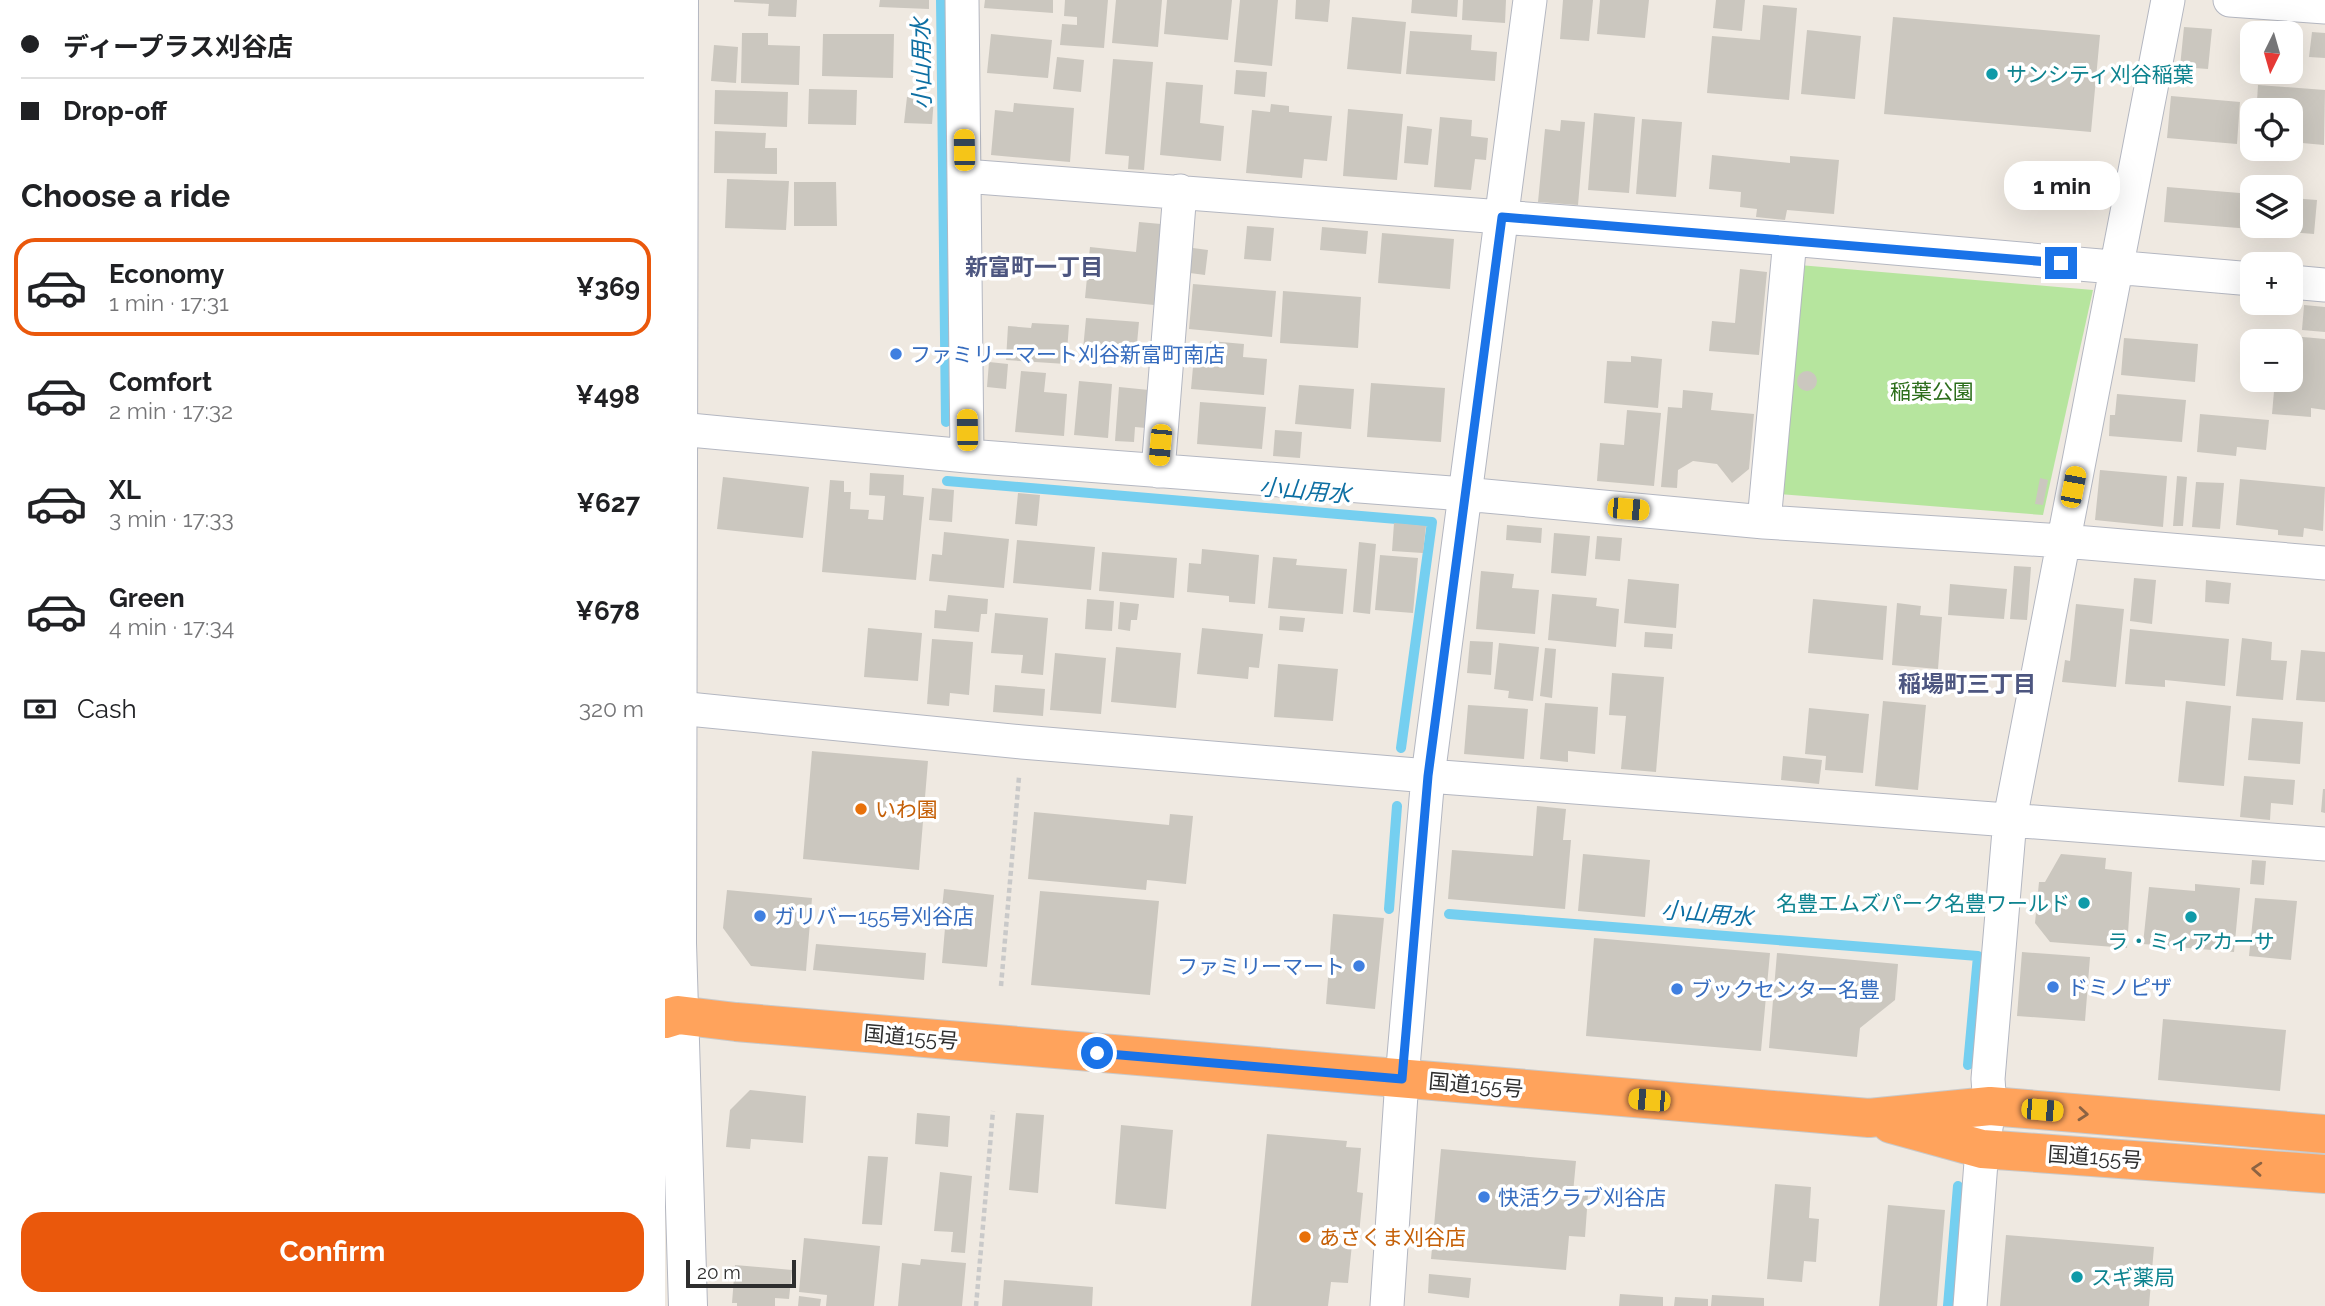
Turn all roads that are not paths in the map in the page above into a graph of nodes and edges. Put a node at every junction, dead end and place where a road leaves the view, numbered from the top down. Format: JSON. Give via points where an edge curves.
{"nodes":[{"id":1,"x":680,"y":0,"type":"edge"},
{"id":2,"x":962,"y":0,"type":"edge"},
{"id":3,"x":1530,"y":0,"type":"edge"},
{"id":4,"x":2168,"y":0,"type":"edge"},
{"id":5,"x":2230,"y":0,"type":"edge"},
{"id":6,"x":2325,"y":7,"type":"edge"},
{"id":7,"x":673,"y":109,"type":"edge"},
{"id":8,"x":964,"y":176,"type":"junction"},
{"id":9,"x":1180,"y":191,"type":"junction"},
{"id":10,"x":1502,"y":217,"type":"junction"},
{"id":11,"x":1790,"y":239,"type":"junction"},
{"id":12,"x":2115,"y":268,"type":"junction"},
{"id":13,"x":2240,"y":278,"type":"edge"},
{"id":14,"x":2303,"y":283,"type":"edge"},
{"id":15,"x":2325,"y":285,"type":"edge"},
{"id":16,"x":679,"y":429,"type":"junction"},
{"id":17,"x":967,"y":456,"type":"junction"},
{"id":18,"x":1158,"y":471,"type":"junction"},
{"id":19,"x":1464,"y":494,"type":"junction"},
{"id":20,"x":1764,"y":522,"type":"junction"},
{"id":21,"x":2063,"y":541,"type":"junction"},
{"id":22,"x":2325,"y":563,"type":"edge"},
{"id":23,"x":678,"y":708,"type":"junction"},
{"id":24,"x":1428,"y":776,"type":"junction"},
{"id":25,"x":671,"y":793,"type":"edge"},
{"id":26,"x":2010,"y":820,"type":"junction"},
{"id":27,"x":2325,"y":844,"type":"edge"},
{"id":28,"x":672,"y":1017,"type":"edge"},
{"id":29,"x":1402,"y":1079,"type":"junction"},
{"id":30,"x":1990,"y":1106,"type":"junction"},
{"id":31,"x":1869,"y":1118,"type":"junction"},
{"id":32,"x":2325,"y":1134,"type":"edge"},
{"id":33,"x":1982,"y":1149,"type":"junction"},
{"id":34,"x":2325,"y":1174,"type":"edge"},
{"id":35,"x":688,"y":1306,"type":"edge"},
{"id":36,"x":1387,"y":1306,"type":"edge"},
{"id":37,"x":1970,"y":1306,"type":"edge"}],
"edges":[{"from":1,"to":7,"type":"main road"},
{"from":2,"to":8,"type":"street"},
{"from":3,"to":10,"type":"street"},
{"from":4,"to":12,"type":"street"},
{"from":5,"to":6,"type":"street"},
{"from":7,"to":16,"type":"main road"},
{"from":8,"to":9,"type":"street"},
{"from":8,"to":17,"type":"street"},
{"from":9,"to":10,"type":"street"},
{"from":9,"to":18,"type":"street"},
{"from":10,"to":11,"type":"street"},
{"from":10,"to":19,"type":"street"},
{"from":11,"to":12,"type":"street"},
{"from":11,"to":20,"type":"street"},
{"from":12,"to":13,"type":"street"},
{"from":12,"to":21,"type":"street"},
{"from":14,"to":15,"type":"street"},
{"from":16,"to":17,"type":"street"},
{"from":16,"to":23,"type":"main road"},
{"from":17,"to":18,"type":"street"},
{"from":18,"to":19,"type":"street"},
{"from":19,"to":20,"type":"street"},
{"from":19,"to":24,"type":"street"},
{"from":20,"to":21,"type":"street"},
{"from":21,"to":22,"type":"street"},
{"from":21,"to":26,"type":"street"},
{"from":23,"to":24,"type":"street"},
{"from":23,"to":25,"type":"main road"},
{"from":24,"to":26,"type":"street"},
{"from":24,"to":29,"type":"street"},
{"from":25,"to":28,"type":"main road"},
{"from":26,"to":27,"type":"street"},
{"from":26,"to":30,"type":"street","via":[[1988,1079]]},
{"from":28,"to":29,"type":"highway","name":"国道155号"},
{"from":28,"to":35,"type":"main road"},
{"from":29,"to":31,"type":"highway","name":"国道155号"},
{"from":29,"to":36,"type":"street"},
{"from":30,"to":31,"type":"highway","name":"国道155号"},
{"from":30,"to":32,"type":"highway","name":"国道155号","one_way":true},
{"from":30,"to":33,"type":"street"},
{"from":31,"to":33,"type":"highway","name":"国道155号"},
{"from":34,"to":33,"type":"highway","name":"国道155号","one_way":true},
{"from":33,"to":37,"type":"street"}]}
